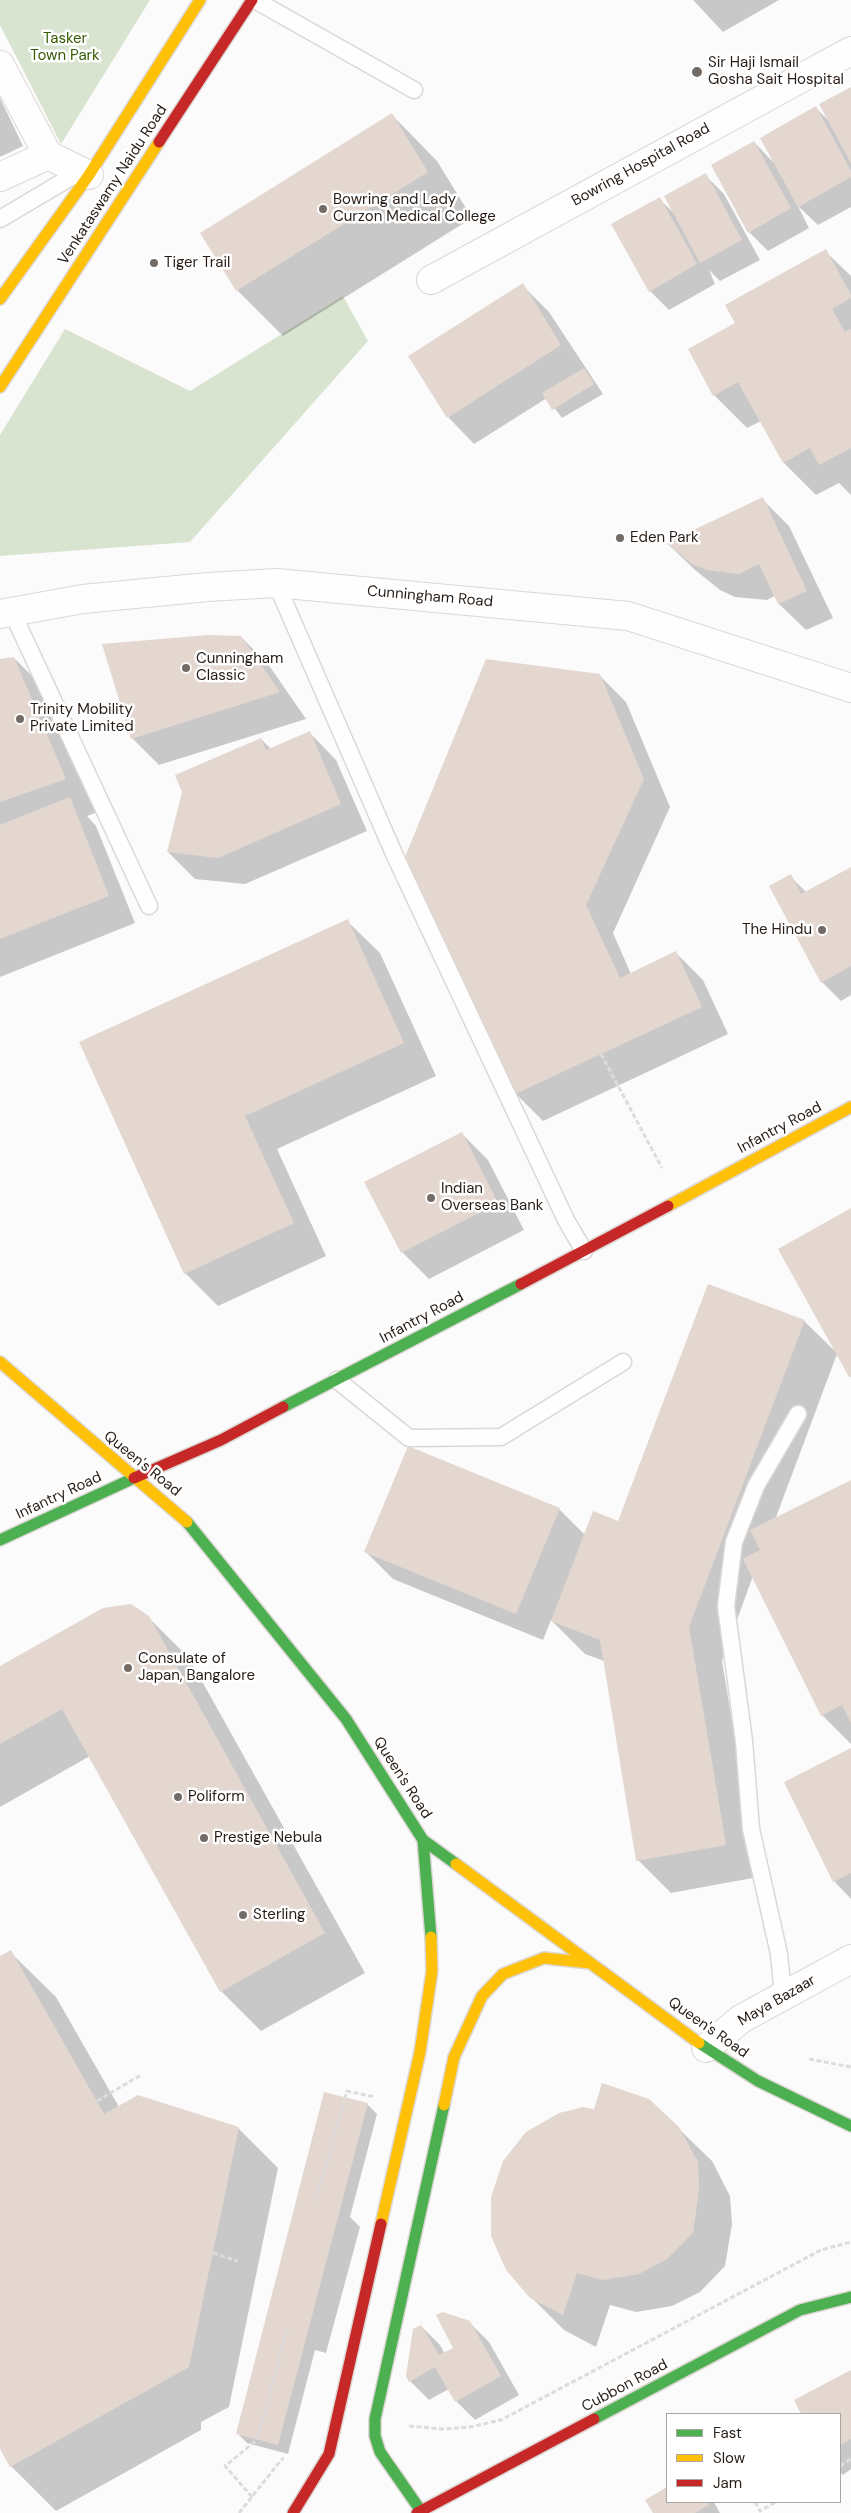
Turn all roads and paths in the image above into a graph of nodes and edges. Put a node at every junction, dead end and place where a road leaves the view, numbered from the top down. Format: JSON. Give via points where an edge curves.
{"nodes":[{"id":1,"x":200,"y":0,"type":"edge"},
{"id":2,"x":253,"y":0,"type":"edge"},
{"id":3,"x":851,"y":51,"type":"edge"},
{"id":4,"x":0,"y":65,"type":"edge"},
{"id":5,"x":414,"y":90,"type":"dead end"},
{"id":6,"x":48,"y":155,"type":"junction"},
{"id":7,"x":85,"y":173,"type":"junction"},
{"id":8,"x":0,"y":177,"type":"edge"},
{"id":9,"x":0,"y":219,"type":"edge"},
{"id":10,"x":432,"y":280,"type":"dead end"},
{"id":11,"x":0,"y":299,"type":"edge"},
{"id":12,"x":0,"y":387,"type":"edge"},
{"id":13,"x":276,"y":583,"type":"junction"},
{"id":14,"x":6,"y":613,"type":"edge"},
{"id":15,"x":851,"y":688,"type":"edge"},
{"id":16,"x":149,"y":906,"type":"dead end"},
{"id":17,"x":601,"y":1054,"type":"dead end"},
{"id":18,"x":851,"y":1107,"type":"edge"},
{"id":19,"x":662,"y":1170,"type":"dead end"},
{"id":20,"x":584,"y":1251,"type":"junction"},
{"id":21,"x":0,"y":1362,"type":"edge"},
{"id":22,"x":623,"y":1362,"type":"dead end"},
{"id":23,"x":337,"y":1380,"type":"junction"},
{"id":24,"x":798,"y":1414,"type":"dead end"},
{"id":25,"x":134,"y":1478,"type":"junction"},
{"id":26,"x":0,"y":1540,"type":"edge"},
{"id":27,"x":423,"y":1840,"type":"junction"},
{"id":28,"x":851,"y":1959,"type":"edge"},
{"id":29,"x":592,"y":1963,"type":"junction"},
{"id":30,"x":783,"y":1995,"type":"junction"},
{"id":31,"x":706,"y":2048,"type":"junction"},
{"id":32,"x":809,"y":2059,"type":"dead end"},
{"id":33,"x":851,"y":2067,"type":"edge"},
{"id":34,"x":141,"y":2075,"type":"dead end"},
{"id":35,"x":384,"y":2100,"type":"dead end"},
{"id":36,"x":97,"y":2101,"type":"dead end"},
{"id":37,"x":851,"y":2126,"type":"edge"},
{"id":38,"x":316,"y":2200,"type":"dead end"},
{"id":39,"x":851,"y":2242,"type":"edge"},
{"id":40,"x":213,"y":2253,"type":"dead end"},
{"id":41,"x":238,"y":2261,"type":"dead end"},
{"id":42,"x":851,"y":2297,"type":"edge"},
{"id":43,"x":287,"y":2330,"type":"dead end"},
{"id":44,"x":406,"y":2425,"type":"dead end"},
{"id":45,"x":290,"y":2459,"type":"dead end"},
{"id":46,"x":252,"y":2497,"type":"junction"},
{"id":47,"x":756,"y":2503,"type":"edge"},
{"id":48,"x":774,"y":2503,"type":"edge"},
{"id":49,"x":419,"y":2512,"type":"edge"},
{"id":50,"x":239,"y":2513,"type":"edge"},
{"id":51,"x":293,"y":2513,"type":"edge"}],
"edges":[{"from":1,"to":7,"type":"main road","name":"Venkataswamy Naidu Road"},
{"from":2,"to":5,"type":"lane"},
{"from":2,"to":12,"type":"main road","name":"Venkataswamy Naidu Road"},
{"from":3,"to":10,"type":"street","name":"Bowring Hospital Road"},
{"from":4,"to":6,"type":"street"},
{"from":6,"to":7,"type":"street"},
{"from":6,"to":8,"type":"street"},
{"from":7,"to":9,"type":"lane"},
{"from":7,"to":11,"type":"main road","name":"Venkataswamy Naidu Road"},
{"from":13,"to":14,"type":"street","name":"Cunningham Road","via":[[208,586],[83,599]]},
{"from":13,"to":15,"type":"street","name":"Cunningham Road","via":[[628,616]]},
{"from":13,"to":20,"type":"lane","via":[[399,865],[562,1212]]},
{"from":14,"to":16,"type":"lane"},
{"from":17,"to":19,"type":"path"},
{"from":18,"to":20,"type":"main road","name":"Infantry Road"},
{"from":20,"to":23,"type":"main road","name":"Infantry Road"},
{"from":21,"to":25,"type":"main road","name":"Queen's Road"},
{"from":22,"to":23,"type":"lane","via":[[501,1437],[409,1438]]},
{"from":23,"to":25,"type":"main road","name":"Infantry Road","via":[[221,1440]]},
{"from":24,"to":30,"type":"lane","via":[[756,1486],[734,1542],[726,1606],[744,1741],[751,1829],[779,1954]]},
{"from":25,"to":26,"type":"main road","name":"Infantry Road"},
{"from":25,"to":27,"type":"main road","name":"Queen's Road","via":[[179,1514],[208,1546],[346,1719]]},
{"from":27,"to":29,"type":"main road","name":"Queen's Road"},
{"from":27,"to":51,"type":"main road","via":[[432,1971],[420,2052],[329,2454]]},
{"from":28,"to":30,"type":"street","name":"Maya Bazaar"},
{"from":29,"to":31,"type":"main road","name":"Queen's Road"},
{"from":29,"to":49,"type":"main road","via":[[544,1958],[502,1974],[482,1996],[454,2057],[375,2419],[375,2436],[380,2452]]},
{"from":30,"to":31,"type":"street","name":"Maya Bazaar","via":[[741,2019]]},
{"from":31,"to":37,"type":"main road","name":"Queen's Road","via":[[758,2081]]},
{"from":32,"to":33,"type":"path"},
{"from":34,"to":36,"type":"path"},
{"from":35,"to":38,"type":"path","via":[[347,2091]]},
{"from":39,"to":44,"type":"path","via":[[821,2250],[501,2420],[443,2429]]},
{"from":40,"to":41,"type":"path"},
{"from":42,"to":49,"type":"main road","name":"Cubbon Road","via":[[800,2310]]},
{"from":43,"to":46,"type":"path","via":[[257,2440],[224,2466]]},
{"from":45,"to":46,"type":"path","via":[[282,2459]]},
{"from":46,"to":50,"type":"path"},
{"from":47,"to":48,"type":"path","via":[[760,2511]]}]}
